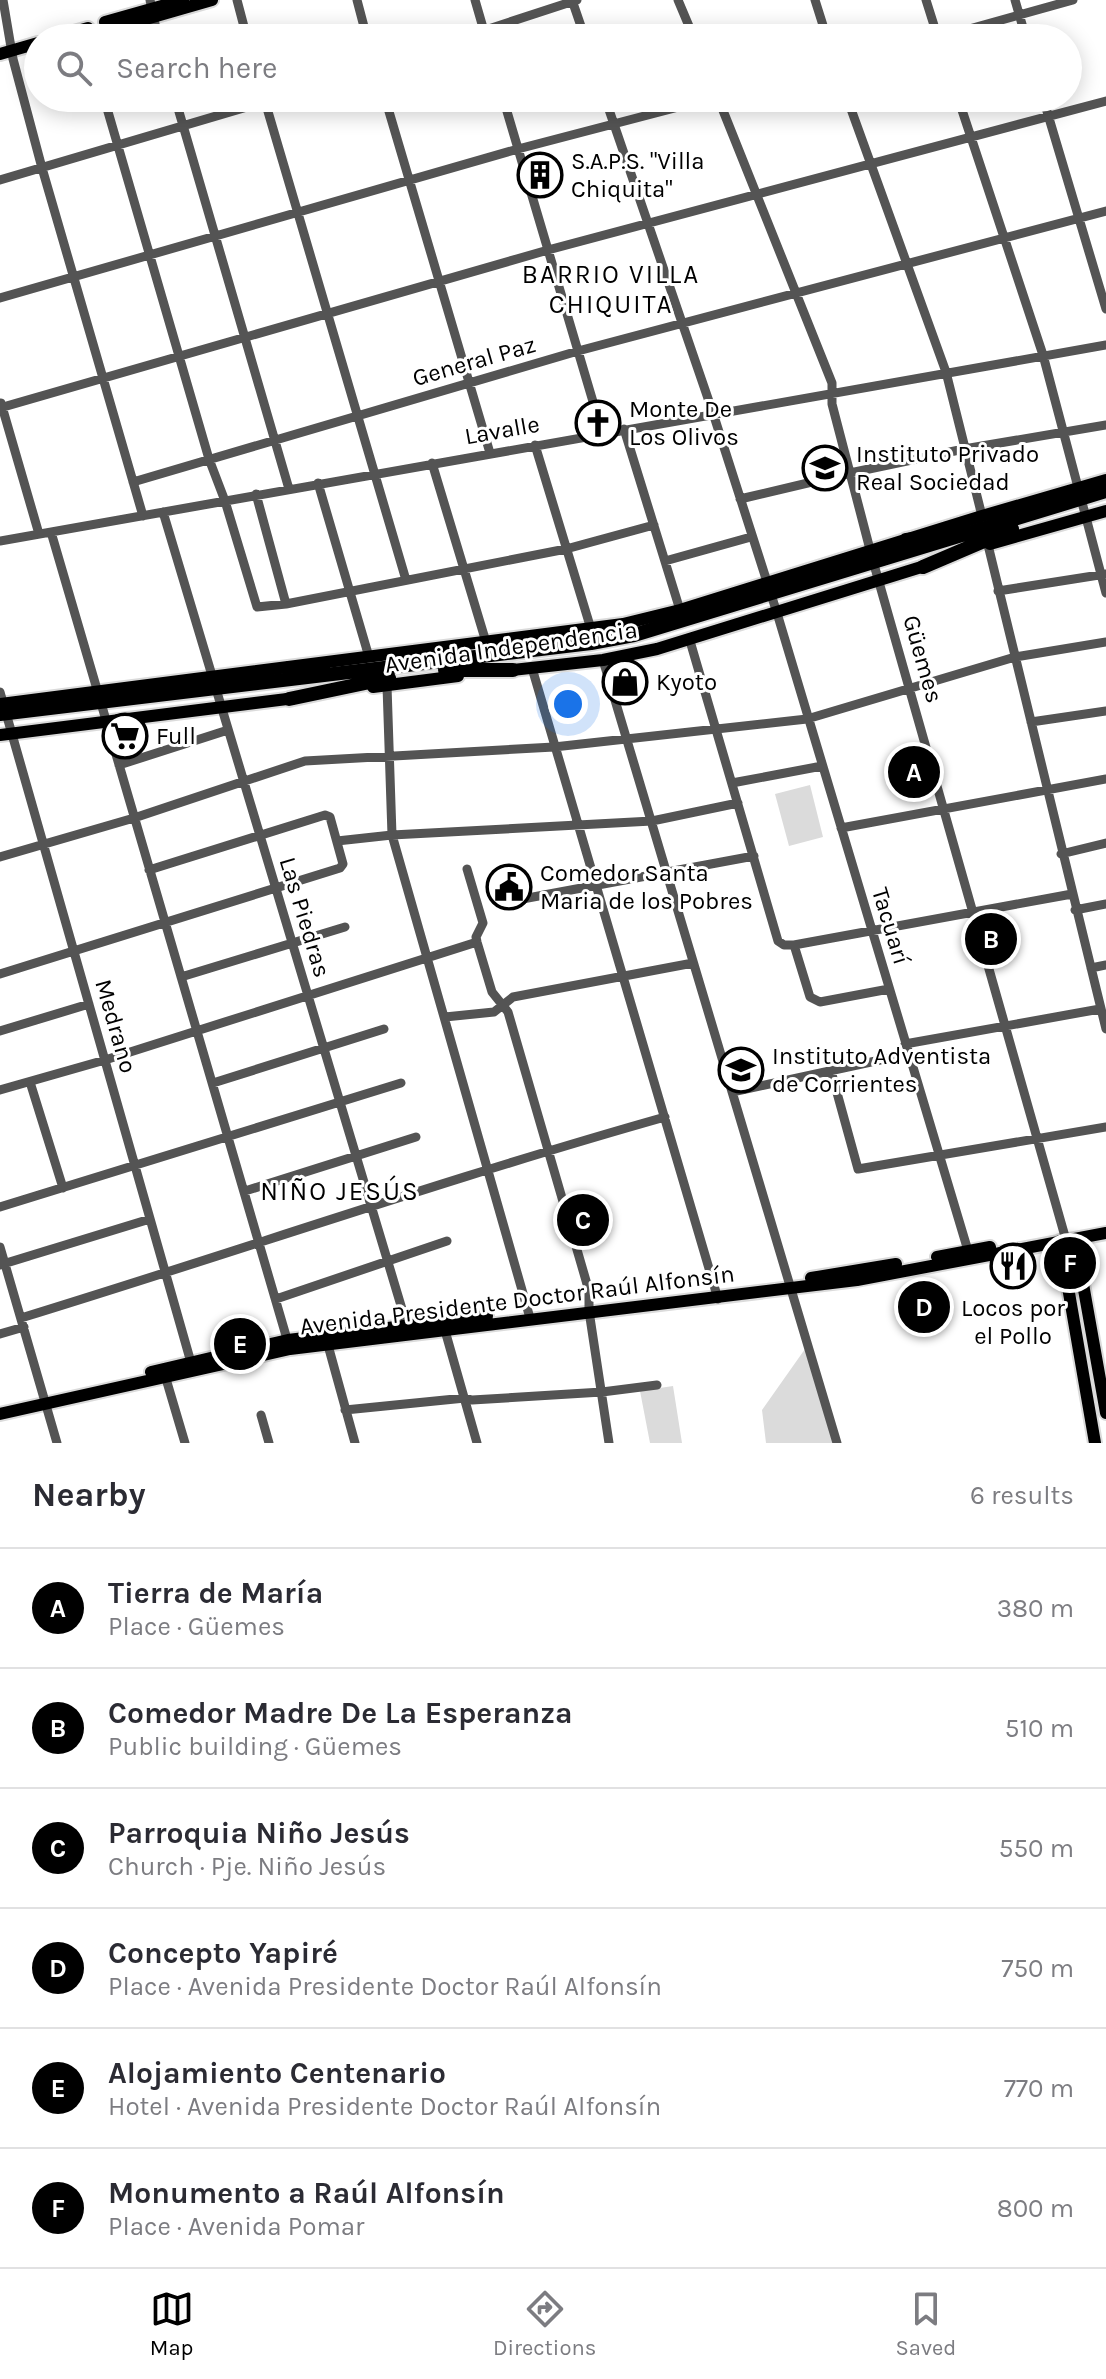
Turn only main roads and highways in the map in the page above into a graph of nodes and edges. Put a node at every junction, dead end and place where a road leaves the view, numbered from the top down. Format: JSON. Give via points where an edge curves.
{"nodes":[{"id":1,"x":183,"y":0,"type":"edge"},
{"id":2,"x":212,"y":0,"type":"edge"},
{"id":3,"x":150,"y":9,"type":"edge"},
{"id":4,"x":112,"y":24,"type":"edge"},
{"id":5,"x":1106,"y":480,"type":"edge"},
{"id":6,"x":1106,"y":491,"type":"edge"},
{"id":7,"x":1106,"y":500,"type":"edge"},
{"id":8,"x":1081,"y":503,"type":"junction"},
{"id":9,"x":1106,"y":511,"type":"edge"},
{"id":10,"x":986,"y":521,"type":"junction"},
{"id":11,"x":1012,"y":529,"type":"junction"},
{"id":12,"x":906,"y":540,"type":"joint"},
{"id":13,"x":875,"y":565,"type":"junction"},
{"id":14,"x":923,"y":567,"type":"junction"},
{"id":15,"x":771,"y":597,"type":"junction"},
{"id":16,"x":289,"y":668,"type":"junction"},
{"id":17,"x":445,"y":670,"type":"junction"},
{"id":18,"x":513,"y":670,"type":"junction"},
{"id":19,"x":386,"y":678,"type":"junction"},
{"id":20,"x":215,"y":692,"type":"junction"},
{"id":21,"x":289,"y":699,"type":"joint"},
{"id":22,"x":100,"y":707,"type":"junction"},
{"id":23,"x":3,"y":716,"type":"edge"},
{"id":24,"x":1106,"y":1233,"type":"edge"},
{"id":25,"x":1067,"y":1240,"type":"junction"},
{"id":26,"x":45,"y":1399,"type":"junction"},
{"id":27,"x":0,"y":1406,"type":"edge"},
{"id":28,"x":1106,"y":1413,"type":"edge"},
{"id":29,"x":0,"y":1414,"type":"edge"},
{"id":30,"x":1095,"y":1443,"type":"edge"}],
"edges":[{"from":1,"to":3,"type":"main road"},
{"from":2,"to":3,"type":"main road"},
{"from":3,"to":4,"type":"main road"},
{"from":5,"to":8,"type":"main road","name":"Avenida Independencia"},
{"from":6,"to":8,"type":"highway","name":"Avenida Independencia"},
{"from":7,"to":8,"type":"highway","name":"Avenida Independencia"},
{"from":8,"to":9,"type":"main road","name":"Avenida Independencia"},
{"from":8,"to":10,"type":"highway","name":"Avenida Independencia"},
{"from":8,"to":11,"type":"highway","name":"Avenida Independencia"},
{"from":8,"to":14,"type":"main road","name":"Avenida Independencia","via":[[988,545]]},
{"from":10,"to":12,"type":"highway","via":[[951,535]]},
{"from":10,"to":13,"type":"highway","name":"Avenida Independencia"},
{"from":11,"to":13,"type":"highway","name":"Avenida Independencia"},
{"from":11,"to":14,"type":"highway"},
{"from":12,"to":13,"type":"main road","name":"Avenida Independencia"},
{"from":13,"to":14,"type":"main road","name":"Avenida Independencia"},
{"from":13,"to":15,"type":"highway","name":"Avenida Independencia"},
{"from":13,"to":15,"type":"main road","name":"Avenida Independencia"},
{"from":15,"to":16,"type":"main road","name":"Avenida Independencia","via":[[591,629]]},
{"from":15,"to":17,"type":"highway","name":"Avenida Independencia","via":[[606,647]]},
{"from":15,"to":18,"type":"main road","name":"Avenida Independencia","via":[[690,641],[603,660]]},
{"from":15,"to":19,"type":"highway","name":"Avenida Independencia","via":[[620,637]]},
{"from":16,"to":19,"type":"highway"},
{"from":16,"to":20,"type":"main road","name":"Avenida Independencia"},
{"from":17,"to":18,"type":"highway"},
{"from":17,"to":19,"type":"highway","name":"Avenida Independencia"},
{"from":18,"to":19,"type":"main road","name":"Avenida Independencia"},
{"from":19,"to":20,"type":"highway","name":"Avenida Independencia"},
{"from":19,"to":21,"type":"highway"},
{"from":20,"to":21,"type":"main road","name":"Avenida Independencia"},
{"from":20,"to":22,"type":"highway","name":"Avenida Independencia"},
{"from":22,"to":23,"type":"highway","name":"Avenida Independencia"},
{"from":22,"to":23,"type":"main road","name":"Avenida Independencia"},
{"from":24,"to":25,"type":"main road","name":"Avenida Presidente Doctor Raúl Alfonsín"},
{"from":25,"to":26,"type":"main road","name":"Avenida Presidente Doctor Raúl Alfonsín","via":[[1015,1243],[717,1296],[289,1344]]},
{"from":25,"to":28,"type":"main road"},
{"from":25,"to":30,"type":"main road"},
{"from":26,"to":27,"type":"main road","name":"Avenida Presidente Doctor Raúl Alfonsín"},
{"from":26,"to":29,"type":"main road","name":"Avenida Presidente Doctor Raúl Alfonsín"}]}
